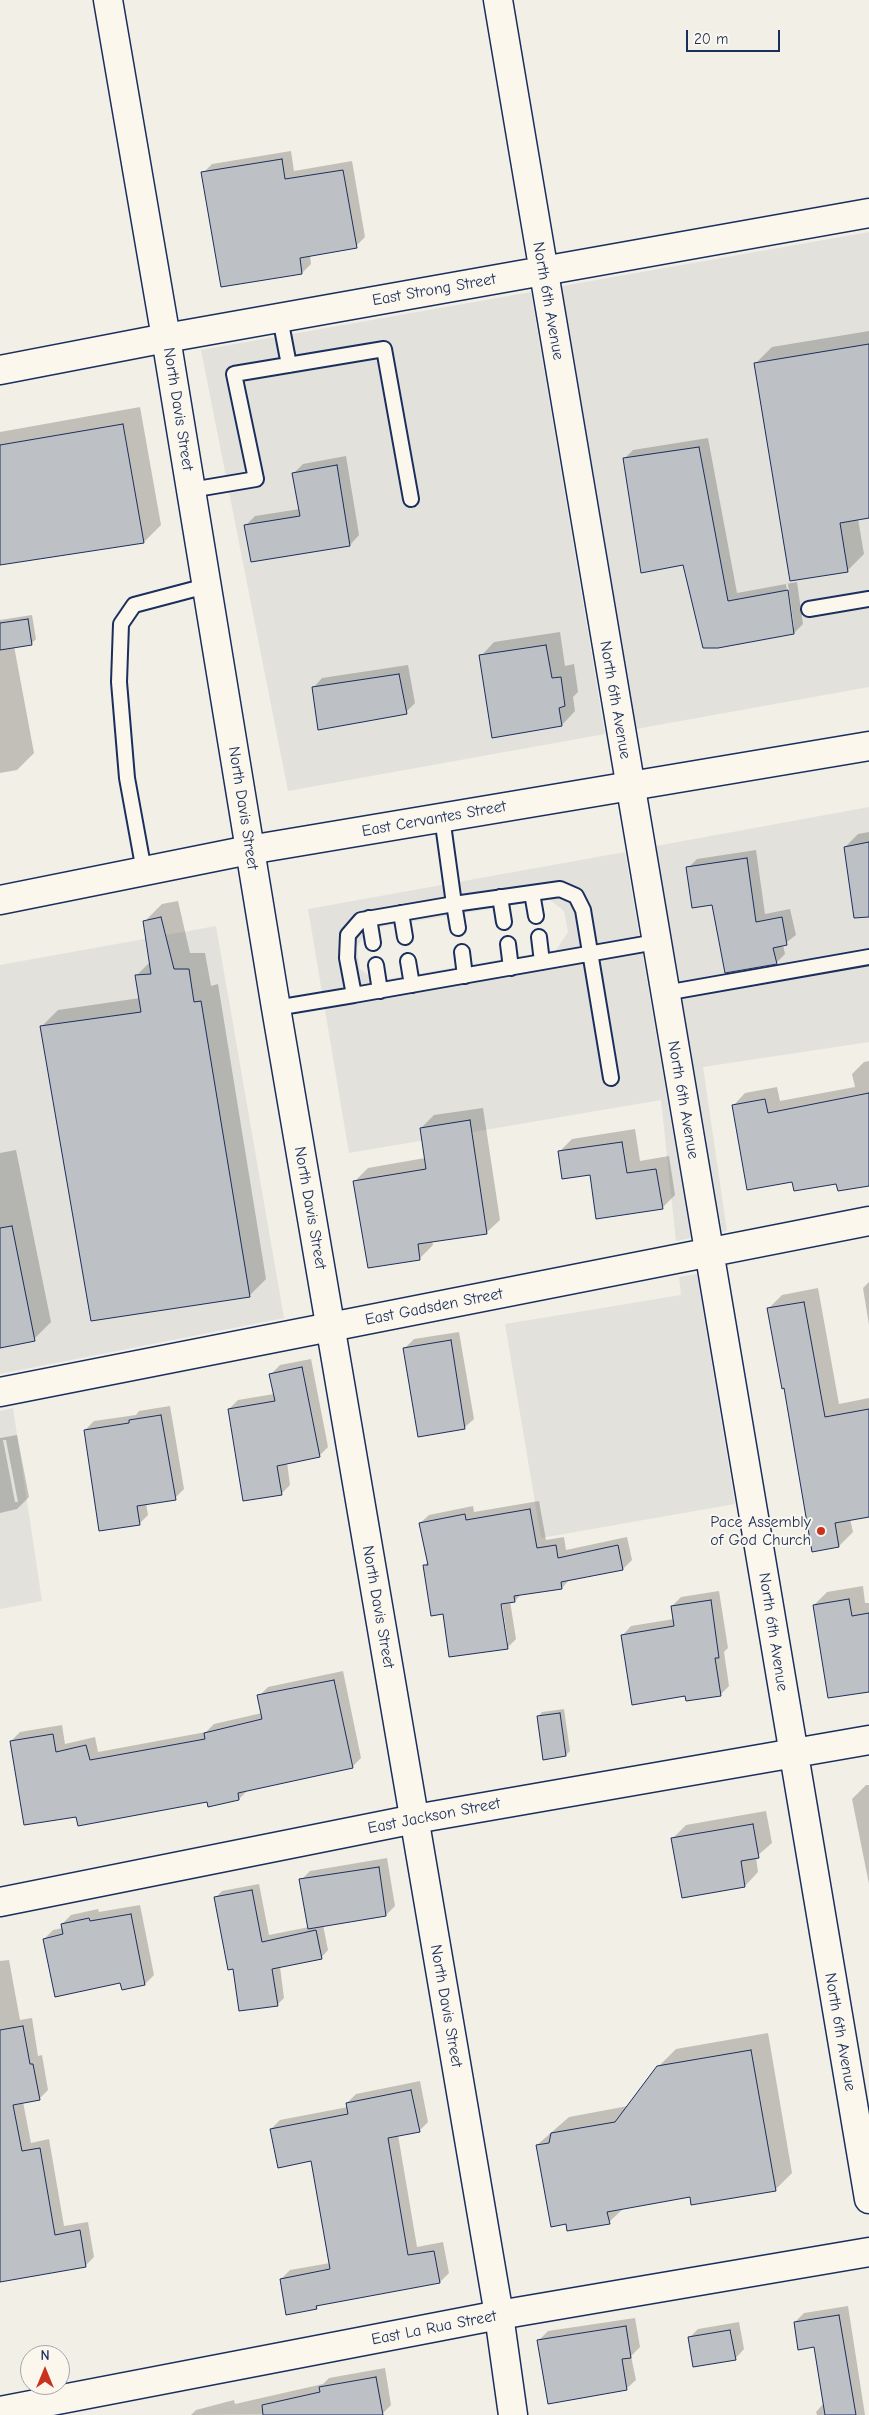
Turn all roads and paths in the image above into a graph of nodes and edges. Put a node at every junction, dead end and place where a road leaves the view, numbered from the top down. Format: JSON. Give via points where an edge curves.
{"nodes":[{"id":1,"x":108,"y":0,"type":"edge"},
{"id":2,"x":498,"y":0,"type":"edge"},
{"id":3,"x":869,"y":213,"type":"edge"},
{"id":4,"x":543,"y":271,"type":"junction"},
{"id":5,"x":280,"y":318,"type":"junction"},
{"id":6,"x":166,"y":338,"type":"junction"},
{"id":7,"x":289,"y":365,"type":"junction"},
{"id":8,"x":0,"y":370,"type":"edge"},
{"id":9,"x":191,"y":490,"type":"junction"},
{"id":10,"x":410,"y":499,"type":"dead end"},
{"id":11,"x":206,"y":586,"type":"junction"},
{"id":12,"x":869,"y":600,"type":"edge"},
{"id":13,"x":809,"y":609,"type":"dead end"},
{"id":14,"x":869,"y":746,"type":"edge"},
{"id":15,"x":630,"y":786,"type":"junction"},
{"id":16,"x":442,"y":818,"type":"junction"},
{"id":17,"x":249,"y":850,"type":"junction"},
{"id":18,"x":144,"y":871,"type":"junction"},
{"id":19,"x":532,"y":893,"type":"junction"},
{"id":20,"x":500,"y":898,"type":"junction"},
{"id":21,"x":0,"y":900,"type":"edge"},
{"id":22,"x":454,"y":904,"type":"junction"},
{"id":23,"x":401,"y":913,"type":"junction"},
{"id":24,"x":536,"y":916,"type":"dead end"},
{"id":25,"x":369,"y":918,"type":"junction"},
{"id":26,"x":504,"y":922,"type":"dead end"},
{"id":27,"x":458,"y":928,"type":"dead end"},
{"id":28,"x":405,"y":937,"type":"dead end"},
{"id":29,"x":539,"y":938,"type":"dead end"},
{"id":30,"x":656,"y":942,"type":"junction"},
{"id":31,"x":373,"y":943,"type":"dead end"},
{"id":32,"x":508,"y":944,"type":"dead end"},
{"id":33,"x":462,"y":952,"type":"dead end"},
{"id":34,"x":588,"y":954,"type":"junction"},
{"id":35,"x":869,"y":957,"type":"edge"},
{"id":36,"x":408,"y":961,"type":"dead end"},
{"id":37,"x":542,"y":962,"type":"junction"},
{"id":38,"x":376,"y":966,"type":"dead end"},
{"id":39,"x":511,"y":968,"type":"junction"},
{"id":40,"x":466,"y":976,"type":"junction"},
{"id":41,"x":412,"y":985,"type":"junction"},
{"id":42,"x":380,"y":991,"type":"junction"},
{"id":43,"x":665,"y":992,"type":"junction"},
{"id":44,"x":354,"y":995,"type":"junction"},
{"id":45,"x":276,"y":1008,"type":"junction"},
{"id":46,"x":611,"y":1078,"type":"dead end"},
{"id":47,"x":869,"y":1221,"type":"edge"},
{"id":48,"x":710,"y":1253,"type":"junction"},
{"id":49,"x":330,"y":1327,"type":"junction"},
{"id":50,"x":0,"y":1392,"type":"edge"},
{"id":51,"x":869,"y":1740,"type":"edge"},
{"id":52,"x":793,"y":1753,"type":"junction"},
{"id":53,"x":415,"y":1819,"type":"junction"},
{"id":54,"x":0,"y":1902,"type":"edge"},
{"id":55,"x":869,"y":2199,"type":"edge"},
{"id":56,"x":869,"y":2252,"type":"edge"},
{"id":57,"x":499,"y":2315,"type":"junction"},
{"id":58,"x":0,"y":2411,"type":"edge"},
{"id":59,"x":513,"y":2415,"type":"edge"}],
"edges":[{"from":1,"to":6,"type":"street","name":"North Davis Street"},
{"from":2,"to":4,"type":"street","name":"North 6th Avenue"},
{"from":3,"to":4,"type":"street","name":"East Strong Street"},
{"from":4,"to":5,"type":"street","name":"East Strong Street"},
{"from":4,"to":15,"type":"street","name":"North 6th Avenue"},
{"from":5,"to":6,"type":"street","name":"East Strong Street"},
{"from":5,"to":7,"type":"lane"},
{"from":6,"to":8,"type":"street","name":"East Strong Street"},
{"from":6,"to":9,"type":"street","name":"North Davis Street"},
{"from":7,"to":9,"type":"lane","via":[[234,374],[256,479]]},
{"from":7,"to":10,"type":"lane","via":[[384,349]]},
{"from":9,"to":11,"type":"street","name":"North Davis Street"},
{"from":11,"to":17,"type":"street","name":"North Davis Street"},
{"from":11,"to":18,"type":"lane","via":[[134,605],[121,624],[119,682],[127,778]]},
{"from":12,"to":13,"type":"lane"},
{"from":14,"to":15,"type":"street","name":"East Cervantes Street"},
{"from":15,"to":16,"type":"street","name":"East Cervantes Street"},
{"from":15,"to":30,"type":"street","name":"North 6th Avenue"},
{"from":16,"to":17,"type":"street","name":"East Cervantes Street"},
{"from":16,"to":22,"type":"lane"},
{"from":17,"to":18,"type":"street","name":"East Cervantes Street"},
{"from":17,"to":45,"type":"street","name":"North Davis Street"},
{"from":18,"to":21,"type":"street","name":"East Cervantes Street"},
{"from":19,"to":20,"type":"lane"},
{"from":19,"to":24,"type":"lane"},
{"from":19,"to":34,"type":"lane","via":[[560,889],[576,896],[582,910]]},
{"from":20,"to":22,"type":"lane"},
{"from":20,"to":26,"type":"lane"},
{"from":22,"to":23,"type":"lane"},
{"from":22,"to":27,"type":"lane"},
{"from":23,"to":25,"type":"lane"},
{"from":23,"to":28,"type":"lane"},
{"from":25,"to":31,"type":"lane"},
{"from":25,"to":44,"type":"lane","via":[[360,920],[348,935],[347,958]]},
{"from":29,"to":37,"type":"lane"},
{"from":30,"to":34,"type":"lane"},
{"from":30,"to":43,"type":"street","name":"North 6th Avenue"},
{"from":32,"to":39,"type":"lane"},
{"from":33,"to":40,"type":"lane"},
{"from":34,"to":37,"type":"lane"},
{"from":34,"to":46,"type":"lane"},
{"from":35,"to":43,"type":"lane"},
{"from":36,"to":41,"type":"lane"},
{"from":37,"to":39,"type":"lane"},
{"from":38,"to":42,"type":"lane"},
{"from":39,"to":40,"type":"lane"},
{"from":40,"to":41,"type":"lane"},
{"from":41,"to":42,"type":"lane"},
{"from":42,"to":44,"type":"lane"},
{"from":43,"to":48,"type":"street","name":"North 6th Avenue"},
{"from":44,"to":45,"type":"lane"},
{"from":45,"to":49,"type":"street","name":"North Davis Street"},
{"from":47,"to":48,"type":"street","name":"East Gadsden Street"},
{"from":48,"to":49,"type":"street","name":"East Gadsden Street"},
{"from":48,"to":52,"type":"street","name":"North 6th Avenue"},
{"from":49,"to":50,"type":"street","name":"East Gadsden Street"},
{"from":49,"to":53,"type":"street","name":"North Davis Street"},
{"from":51,"to":52,"type":"street","name":"East Jackson Street"},
{"from":52,"to":53,"type":"street","name":"East Jackson Street"},
{"from":52,"to":55,"type":"street","name":"North 6th Avenue"},
{"from":53,"to":54,"type":"street","name":"East Jackson Street"},
{"from":53,"to":57,"type":"street","name":"North Davis Street"},
{"from":56,"to":57,"type":"street","name":"East La Rua Street"},
{"from":57,"to":58,"type":"street","name":"East La Rua Street"},
{"from":57,"to":59,"type":"street","name":"North Davis Street"}]}
